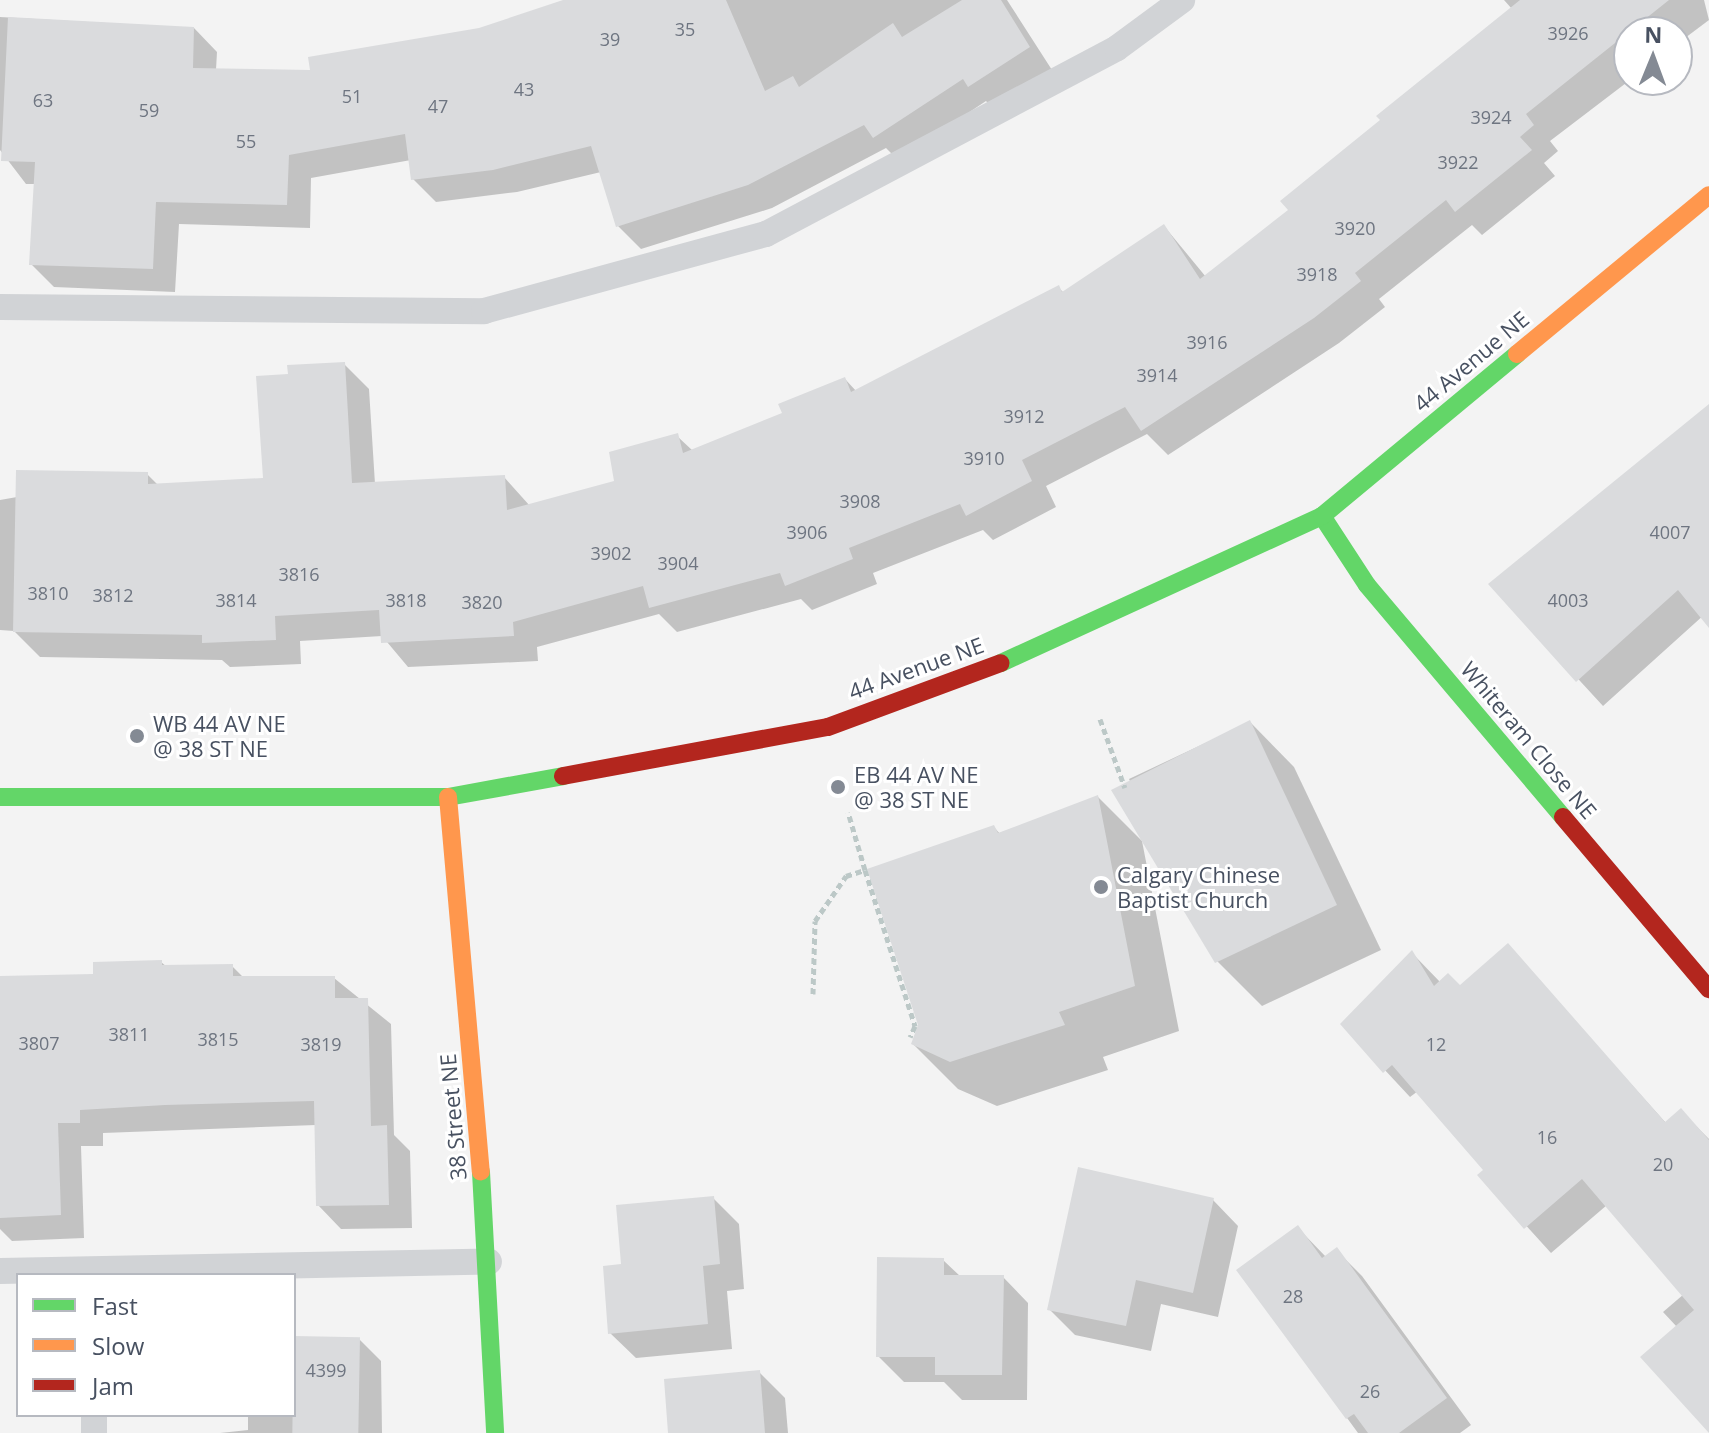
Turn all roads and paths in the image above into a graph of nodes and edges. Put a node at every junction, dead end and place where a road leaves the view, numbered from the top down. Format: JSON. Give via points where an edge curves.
{"nodes":[{"id":1,"x":1182,"y":0,"type":"edge"},
{"id":2,"x":1709,"y":195,"type":"edge"},
{"id":3,"x":0,"y":307,"type":"edge"},
{"id":4,"x":1322,"y":516,"type":"junction"},
{"id":5,"x":1100,"y":719,"type":"dead end"},
{"id":6,"x":1125,"y":788,"type":"dead end"},
{"id":7,"x":0,"y":797,"type":"edge"},
{"id":8,"x":448,"y":797,"type":"junction"},
{"id":9,"x":848,"y":812,"type":"dead end"},
{"id":10,"x":865,"y":870,"type":"junction"},
{"id":11,"x":1709,"y":989,"type":"edge"},
{"id":12,"x":813,"y":994,"type":"dead end"},
{"id":13,"x":910,"y":1037,"type":"dead end"},
{"id":14,"x":489,"y":1262,"type":"junction"},
{"id":15,"x":0,"y":1271,"type":"edge"},
{"id":16,"x":95,"y":1272,"type":"edge"},
{"id":17,"x":495,"y":1433,"type":"edge"}],
"edges":[{"from":1,"to":3,"type":"lane","via":[[1117,48],[766,234],[484,311]]},
{"from":2,"to":4,"type":"street","name":"44 Avenue NE"},
{"from":4,"to":8,"type":"street","name":"44 Avenue NE","via":[[1051,644],[828,727]]},
{"from":4,"to":11,"type":"street","name":"Whiteram Close NE","via":[[1367,585]]},
{"from":5,"to":6,"type":"path"},
{"from":7,"to":8,"type":"street","name":"44 Avenue NE"},
{"from":8,"to":14,"type":"street","name":"38 Street NE"},
{"from":9,"to":10,"type":"path"},
{"from":10,"to":12,"type":"path","via":[[846,876],[815,921]]},
{"from":10,"to":13,"type":"path","via":[[915,1026]]},
{"from":14,"to":16,"type":"lane"},
{"from":14,"to":17,"type":"street","name":"38 Street NE"},
{"from":15,"to":16,"type":"lane"}]}
